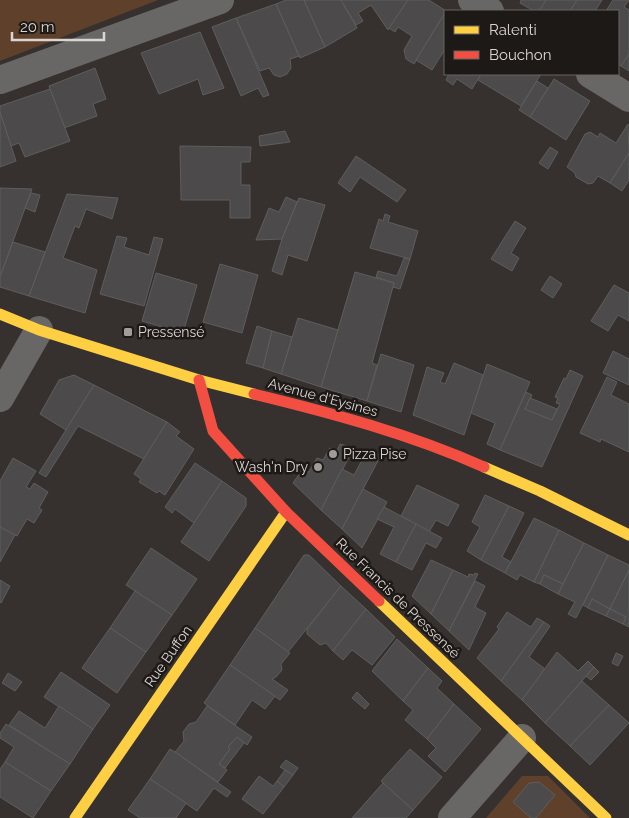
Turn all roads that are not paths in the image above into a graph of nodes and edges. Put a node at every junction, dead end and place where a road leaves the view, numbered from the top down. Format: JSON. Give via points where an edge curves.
{"nodes":[{"id":1,"x":220,"y":0,"type":"edge"},
{"id":2,"x":472,"y":0,"type":"edge"},
{"id":3,"x":488,"y":10,"type":"edge"},
{"id":4,"x":592,"y":75,"type":"edge"},
{"id":5,"x":0,"y":80,"type":"edge"},
{"id":6,"x":629,"y":98,"type":"edge"},
{"id":7,"x":0,"y":314,"type":"edge"},
{"id":8,"x":39,"y":330,"type":"junction"},
{"id":9,"x":199,"y":380,"type":"junction"},
{"id":10,"x":0,"y":398,"type":"edge"},
{"id":11,"x":286,"y":512,"type":"junction"},
{"id":12,"x":629,"y":535,"type":"edge"},
{"id":13,"x":522,"y":738,"type":"junction"},
{"id":14,"x":74,"y":818,"type":"edge"},
{"id":15,"x":452,"y":818,"type":"edge"},
{"id":16,"x":606,"y":818,"type":"edge"}],
"edges":[{"from":1,"to":5,"type":"street"},
{"from":2,"to":3,"type":"street"},
{"from":4,"to":6,"type":"street"},
{"from":7,"to":8,"type":"street","name":"Avenue d'Eysines"},
{"from":8,"to":9,"type":"street","name":"Avenue d'Eysines"},
{"from":8,"to":10,"type":"street"},
{"from":9,"to":11,"type":"street","name":"Rue Francis de Pressensé","via":[[213,430]]},
{"from":9,"to":12,"type":"street","name":"Avenue d'Eysines","via":[[336,414],[453,453],[532,487]]},
{"from":11,"to":13,"type":"street","name":"Rue Francis de Pressensé"},
{"from":11,"to":14,"type":"street","name":"Rue Buffon"},
{"from":13,"to":15,"type":"street"},
{"from":13,"to":16,"type":"street","name":"Rue Francis de Pressensé"}]}
